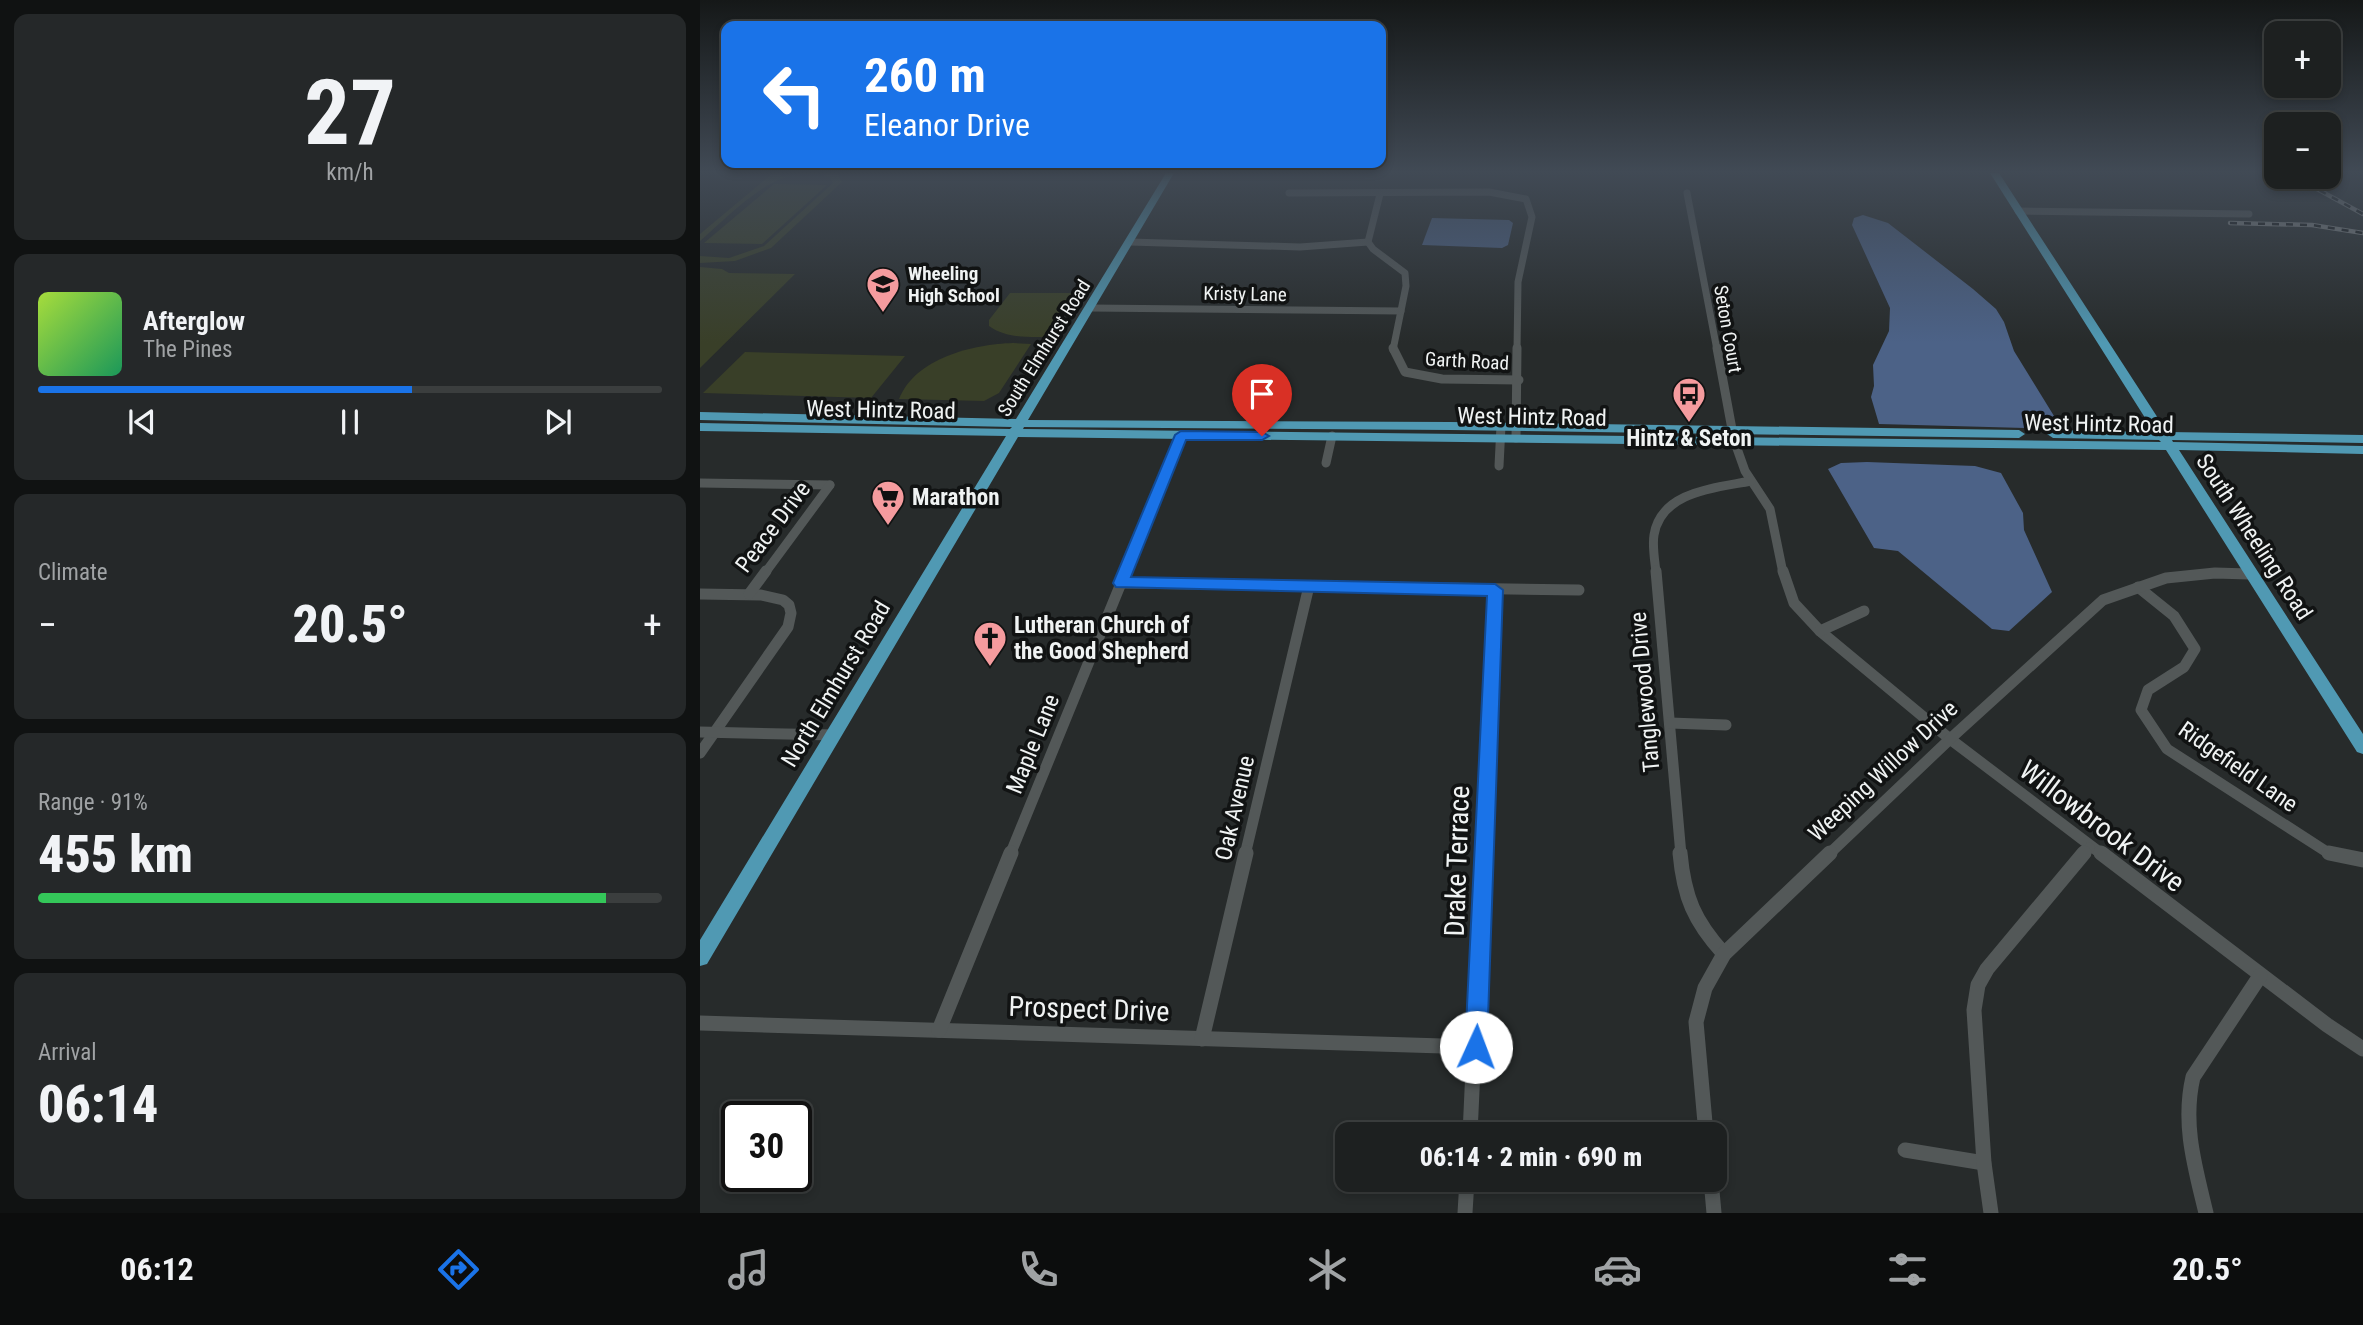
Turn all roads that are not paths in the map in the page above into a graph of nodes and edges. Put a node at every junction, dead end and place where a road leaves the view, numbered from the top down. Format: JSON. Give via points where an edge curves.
{"nodes":[{"id":1,"x":1137,"y":230,"type":"edge"},
{"id":2,"x":1371,"y":230,"type":"edge"},
{"id":3,"x":1529,"y":230,"type":"edge"},
{"id":4,"x":1694,"y":230,"type":"edge"},
{"id":5,"x":2030,"y":230,"type":"edge"},
{"id":6,"x":1130,"y":242,"type":"junction"},
{"id":7,"x":1368,"y":242,"type":"junction"},
{"id":8,"x":1090,"y":308,"type":"junction"},
{"id":9,"x":1401,"y":311,"type":"junction"},
{"id":10,"x":1519,"y":380,"type":"junction"},
{"id":11,"x":700,"y":415,"type":"edge"},
{"id":12,"x":700,"y":427,"type":"edge"},
{"id":13,"x":1015,"y":428,"type":"junction"},
{"id":14,"x":1501,"y":432,"type":"junction"},
{"id":15,"x":1516,"y":432,"type":"junction"},
{"id":16,"x":1181,"y":435,"type":"junction"},
{"id":17,"x":1732,"y":435,"type":"junction"},
{"id":18,"x":1332,"y":436,"type":"junction"},
{"id":19,"x":2363,"y":439,"type":"edge"},
{"id":20,"x":2165,"y":441,"type":"junction"},
{"id":21,"x":2363,"y":450,"type":"edge"},
{"id":22,"x":1326,"y":463,"type":"dead end"},
{"id":23,"x":1499,"y":466,"type":"dead end"},
{"id":24,"x":1751,"y":481,"type":"junction"},
{"id":25,"x":700,"y":483,"type":"edge"},
{"id":26,"x":2249,"y":574,"type":"junction"},
{"id":27,"x":1121,"y":583,"type":"junction"},
{"id":28,"x":1309,"y":586,"type":"junction"},
{"id":29,"x":2138,"y":587,"type":"junction"},
{"id":30,"x":1495,"y":590,"type":"junction"},
{"id":31,"x":1579,"y":590,"type":"dead end"},
{"id":32,"x":700,"y":594,"type":"edge"},
{"id":33,"x":749,"y":594,"type":"junction"},
{"id":34,"x":1864,"y":611,"type":"dead end"},
{"id":35,"x":1820,"y":631,"type":"junction"},
{"id":36,"x":1670,"y":723,"type":"junction"},
{"id":37,"x":1726,"y":725,"type":"dead end"},
{"id":38,"x":700,"y":733,"type":"edge"},
{"id":39,"x":714,"y":733,"type":"junction"},
{"id":40,"x":835,"y":735,"type":"junction"},
{"id":41,"x":1950,"y":739,"type":"junction"},
{"id":42,"x":2363,"y":747,"type":"edge"},
{"id":43,"x":700,"y":753,"type":"edge"},
{"id":44,"x":2089,"y":848,"type":"junction"},
{"id":45,"x":2363,"y":860,"type":"edge"},
{"id":46,"x":1724,"y":954,"type":"junction"},
{"id":47,"x":700,"y":957,"type":"edge"},
{"id":48,"x":2260,"y":975,"type":"junction"},
{"id":49,"x":700,"y":1023,"type":"edge"},
{"id":50,"x":939,"y":1030,"type":"junction"},
{"id":51,"x":1202,"y":1039,"type":"junction"},
{"id":52,"x":1476,"y":1047,"type":"junction"},
{"id":53,"x":2363,"y":1049,"type":"edge"},
{"id":54,"x":1471,"y":1122,"type":"edge"},
{"id":55,"x":1705,"y":1122,"type":"edge"},
{"id":56,"x":1905,"y":1150,"type":"dead end"},
{"id":57,"x":1984,"y":1163,"type":"junction"},
{"id":58,"x":1466,"y":1192,"type":"edge"},
{"id":59,"x":1712,"y":1192,"type":"edge"},
{"id":60,"x":1465,"y":1213,"type":"edge"},
{"id":61,"x":1714,"y":1213,"type":"edge"},
{"id":62,"x":1990,"y":1213,"type":"edge"},
{"id":63,"x":2206,"y":1213,"type":"edge"}],
"edges":[{"from":1,"to":6,"type":"main road","name":"South Elmhurst Road"},
{"from":2,"to":7,"type":"street"},
{"from":3,"to":10,"type":"street","via":[[1518,282]]},
{"from":4,"to":17,"type":"street","name":"Seton Court"},
{"from":5,"to":20,"type":"main road","name":"South Wheeling Road"},
{"from":6,"to":7,"type":"street","via":[[1300,247]]},
{"from":6,"to":8,"type":"main road","name":"South Elmhurst Road"},
{"from":7,"to":9,"type":"street","name":"Garth Road","via":[[1405,273]]},
{"from":8,"to":9,"type":"street","name":"Kristy Lane"},
{"from":8,"to":13,"type":"main road","name":"South Elmhurst Road"},
{"from":9,"to":10,"type":"street","name":"Garth Road","via":[[1393,351],[1405,372],[1442,379]]},
{"from":10,"to":15,"type":"street"},
{"from":11,"to":13,"type":"main road","name":"West Hintz Road"},
{"from":12,"to":13,"type":"main road","name":"West Hintz Road"},
{"from":13,"to":14,"type":"main road","name":"West Hintz Road"},
{"from":13,"to":16,"type":"main road","name":"West Hintz Road"},
{"from":13,"to":40,"type":"main road","name":"North Elmhurst Road"},
{"from":14,"to":15,"type":"main road","name":"West Hintz Road"},
{"from":14,"to":18,"type":"main road","name":"West Hintz Road"},
{"from":14,"to":23,"type":"street"},
{"from":15,"to":17,"type":"main road","name":"West Hintz Road"},
{"from":16,"to":18,"type":"main road","name":"West Hintz Road"},
{"from":16,"to":27,"type":"street","name":"Maple Lane"},
{"from":17,"to":20,"type":"main road","name":"West Hintz Road"},
{"from":17,"to":24,"type":"street","name":"Willowbrook Drive"},
{"from":18,"to":22,"type":"street"},
{"from":19,"to":20,"type":"main road","name":"West Hintz Road"},
{"from":20,"to":21,"type":"main road","name":"West Hintz Road"},
{"from":20,"to":26,"type":"main road","name":"South Wheeling Road"},
{"from":24,"to":35,"type":"street","name":"Willowbrook Drive","via":[[1770,509],[1794,604]]},
{"from":24,"to":36,"type":"street","name":"Tanglewood Drive","via":[[1681,498],[1665,509],[1654,526]]},
{"from":25,"to":33,"type":"street","name":"Peace Drive","via":[[830,485]]},
{"from":26,"to":29,"type":"street","name":"Weeping Willow Drive","via":[[2166,578]]},
{"from":26,"to":42,"type":"main road","name":"South Wheeling Road"},
{"from":27,"to":28,"type":"street"},
{"from":27,"to":50,"type":"street","name":"Maple Lane"},
{"from":28,"to":30,"type":"street"},
{"from":28,"to":51,"type":"street","name":"Oak Avenue"},
{"from":29,"to":41,"type":"street","name":"Weeping Willow Drive","via":[[2103,600]]},
{"from":29,"to":45,"type":"street","name":"Ridgefield Lane","via":[[2174,616],[2195,649],[2184,667],[2148,690],[2141,710],[2167,749],[2330,854]]},
{"from":30,"to":31,"type":"street"},
{"from":30,"to":52,"type":"street","name":"Drake Terrace"},
{"from":32,"to":33,"type":"street"},
{"from":33,"to":39,"type":"street","via":[[774,597],[791,607],[788,627]]},
{"from":34,"to":35,"type":"street"},
{"from":35,"to":41,"type":"street","name":"Willowbrook Drive"},
{"from":36,"to":37,"type":"street"},
{"from":36,"to":46,"type":"street","name":"Tanglewood Drive","via":[[1687,900],[1701,928]]},
{"from":38,"to":39,"type":"street"},
{"from":39,"to":40,"type":"street"},
{"from":39,"to":43,"type":"street"},
{"from":40,"to":47,"type":"main road","name":"North Elmhurst Road"},
{"from":41,"to":44,"type":"street","name":"Willowbrook Drive"},
{"from":41,"to":46,"type":"street","name":"Weeping Willow Drive"},
{"from":44,"to":48,"type":"street","name":"Willowbrook Drive"},
{"from":44,"to":57,"type":"street","via":[[1978,985],[1974,1023]]},
{"from":46,"to":55,"type":"street","name":"Weeping Willow Drive","via":[[1705,988],[1696,1022]]},
{"from":48,"to":53,"type":"street","name":"Willowbrook Drive"},
{"from":48,"to":63,"type":"street","via":[[2193,1077],[2188,1092],[2187,1130]]},
{"from":49,"to":50,"type":"street","name":"Prospect Drive"},
{"from":50,"to":51,"type":"street","name":"Prospect Drive"},
{"from":51,"to":52,"type":"street","name":"Prospect Drive"},
{"from":52,"to":54,"type":"street","name":"Drake Terrace"},
{"from":56,"to":57,"type":"street"},
{"from":57,"to":62,"type":"street"},
{"from":58,"to":60,"type":"street"},
{"from":59,"to":61,"type":"street"}]}
